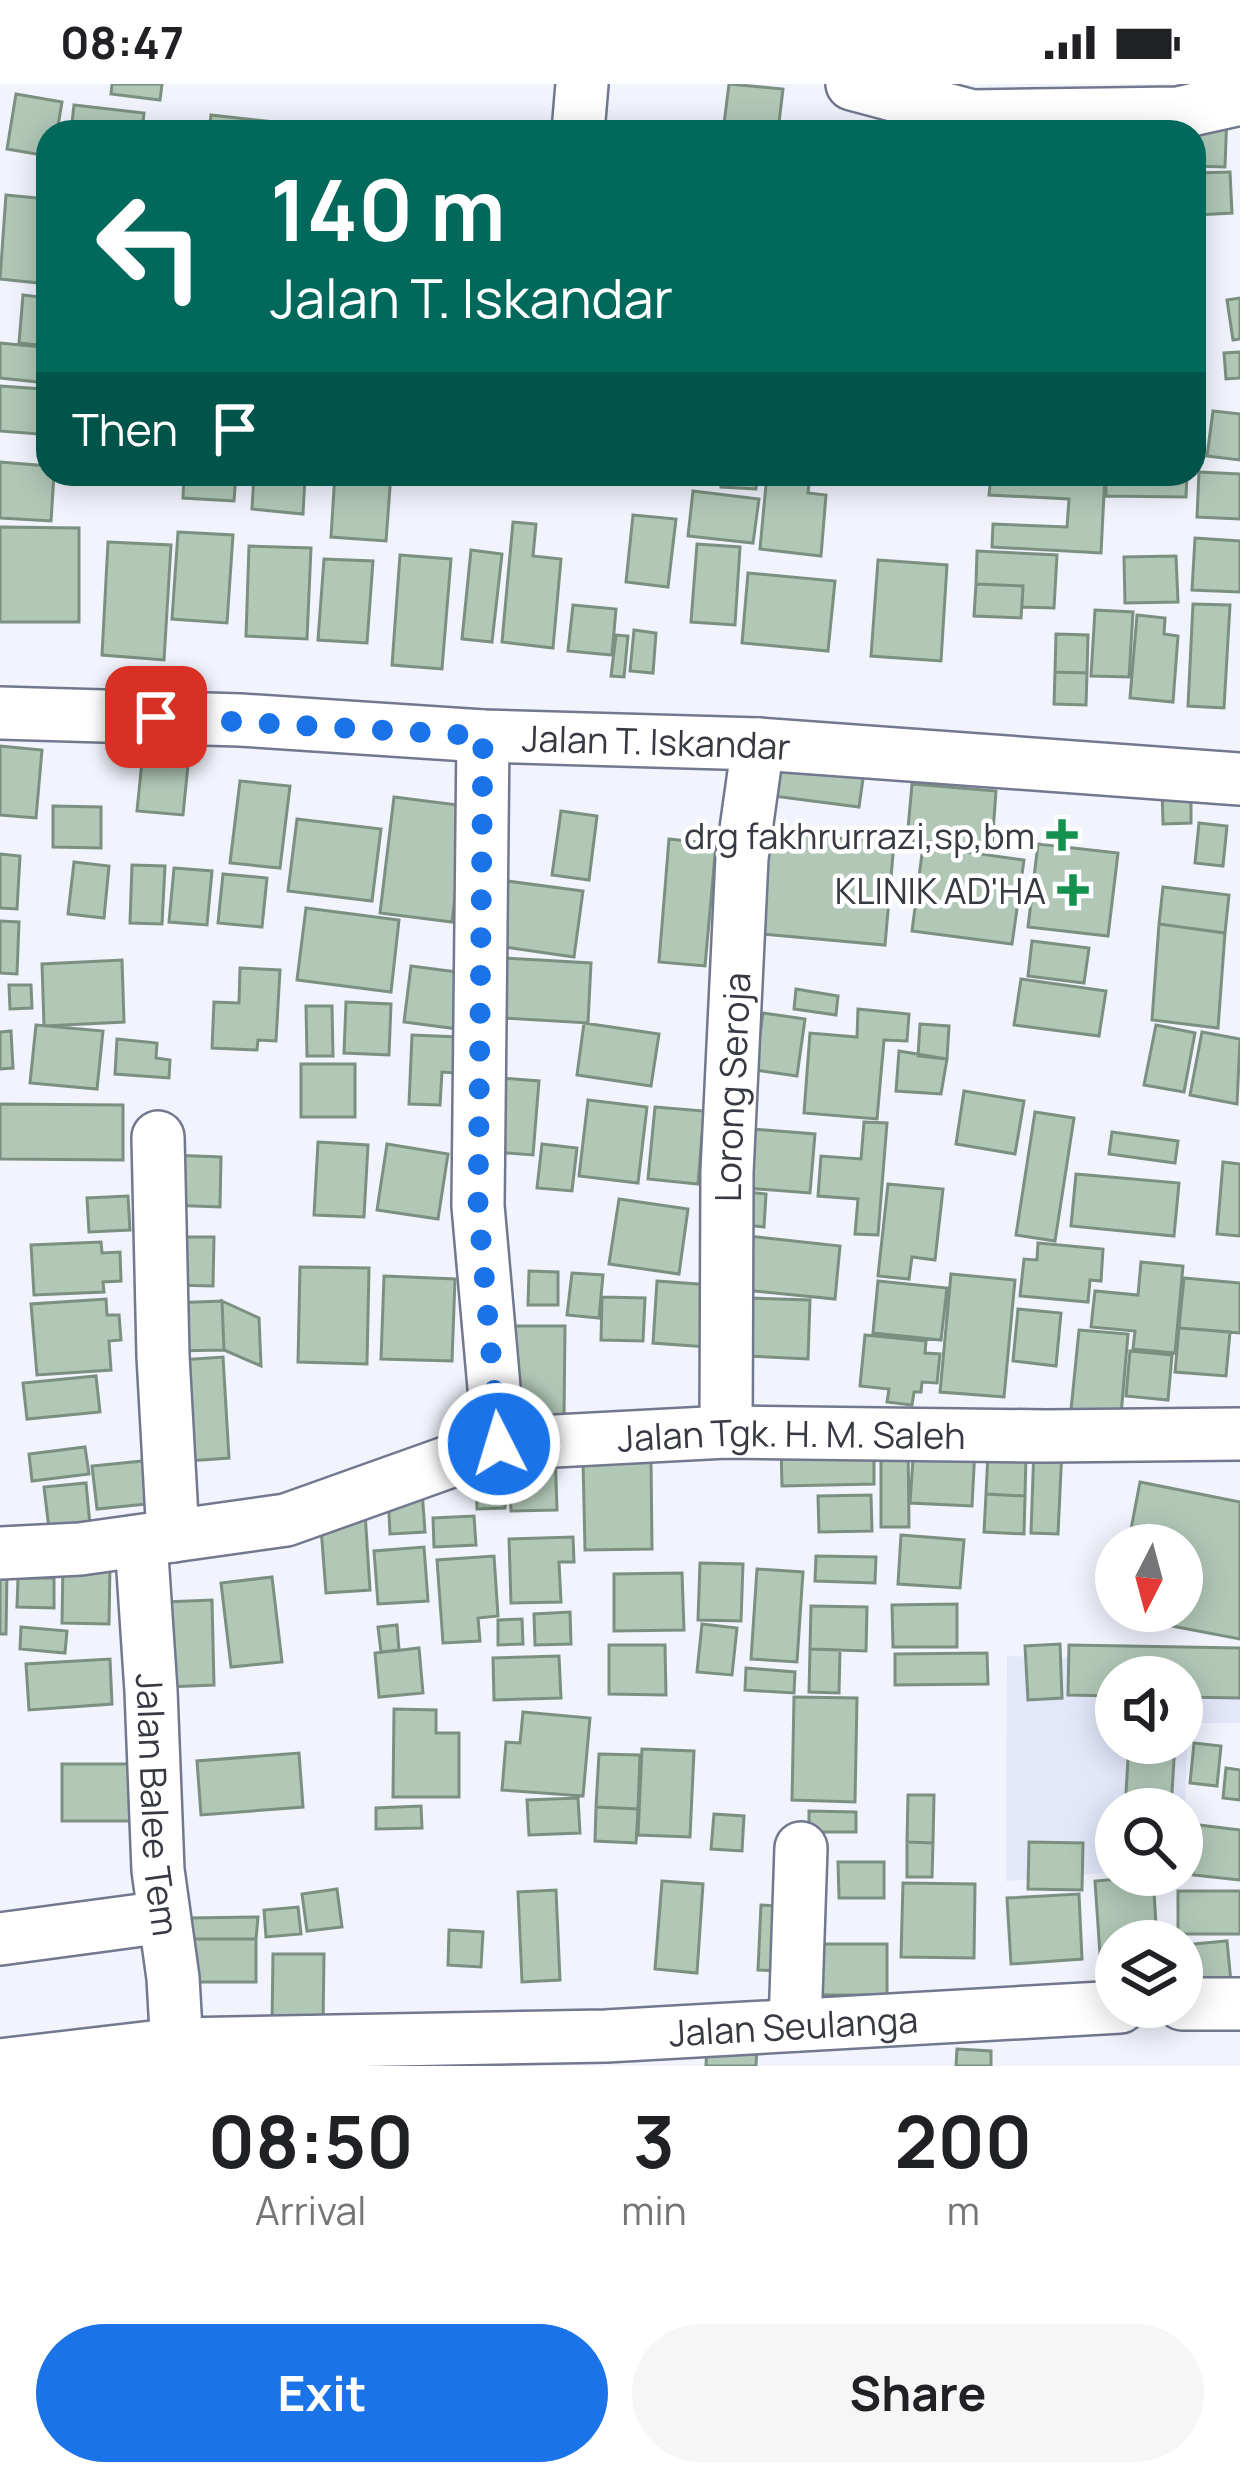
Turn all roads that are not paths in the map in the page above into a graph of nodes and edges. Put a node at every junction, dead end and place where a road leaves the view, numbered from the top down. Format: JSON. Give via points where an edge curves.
{"nodes":[{"id":1,"x":582,"y":84,"type":"edge"},
{"id":2,"x":852,"y":84,"type":"edge"},
{"id":3,"x":1240,"y":99,"type":"edge"},
{"id":4,"x":579,"y":120,"type":"edge"},
{"id":5,"x":0,"y":713,"type":"edge"},
{"id":6,"x":483,"y":736,"type":"junction"},
{"id":7,"x":758,"y":744,"type":"junction"},
{"id":8,"x":1240,"y":779,"type":"edge"},
{"id":9,"x":158,"y":1137,"type":"dead end"},
{"id":10,"x":726,"y":1432,"type":"junction"},
{"id":11,"x":1240,"y":1434,"type":"edge"},
{"id":12,"x":499,"y":1444,"type":"junction"},
{"id":13,"x":157,"y":1539,"type":"junction"},
{"id":14,"x":0,"y":1553,"type":"edge"},
{"id":15,"x":801,"y":1848,"type":"dead end"},
{"id":16,"x":164,"y":1917,"type":"junction"},
{"id":17,"x":0,"y":1939,"type":"edge"},
{"id":18,"x":1203,"y":2004,"type":"edge"},
{"id":19,"x":1240,"y":2004,"type":"edge"},
{"id":20,"x":1095,"y":2008,"type":"edge"},
{"id":21,"x":795,"y":2025,"type":"junction"},
{"id":22,"x":605,"y":2051,"type":"edge"},
{"id":23,"x":178,"y":2055,"type":"edge"},
{"id":24,"x":0,"y":2065,"type":"edge"}],
"edges":[{"from":1,"to":4,"type":"street"},
{"from":2,"to":3,"type":"street","via":[[972,116],[1178,113]]},
{"from":5,"to":6,"type":"street","name":"Jalan T. Iskandar"},
{"from":6,"to":7,"type":"street","name":"Jalan T. Iskandar"},
{"from":6,"to":12,"type":"street","via":[[478,1206]]},
{"from":7,"to":8,"type":"street","name":"Jalan T. Iskandar"},
{"from":7,"to":10,"type":"street","name":"Lorong Seroja","via":[[742,858],[727,1172]]},
{"from":9,"to":13,"type":"street","name":"Jalan Balee Tem","via":[[164,1356]]},
{"from":10,"to":11,"type":"street","name":"Jalan Tgk. H. M. Saleh"},
{"from":10,"to":12,"type":"street","name":"Jalan Tgk. H. M. Saleh"},
{"from":12,"to":13,"type":"street","name":"Jalan Tgk. H. M. Saleh","via":[[286,1520]]},
{"from":13,"to":14,"type":"street","name":"Jalan Tgk. H. M. Saleh"},
{"from":13,"to":16,"type":"street","name":"Jalan Balee Tem","via":[[151,1691]]},
{"from":15,"to":21,"type":"street"},
{"from":16,"to":17,"type":"street"},
{"from":16,"to":23,"type":"street","name":"Jalan Balee Tem"},
{"from":18,"to":19,"type":"street"},
{"from":20,"to":21,"type":"street","name":"Jalan Seulanga"},
{"from":21,"to":22,"type":"street","name":"Jalan Seulanga"},
{"from":22,"to":23,"type":"street","name":"Jalan Seulanga"},
{"from":23,"to":24,"type":"street","name":"Jalan Seulanga"}]}
